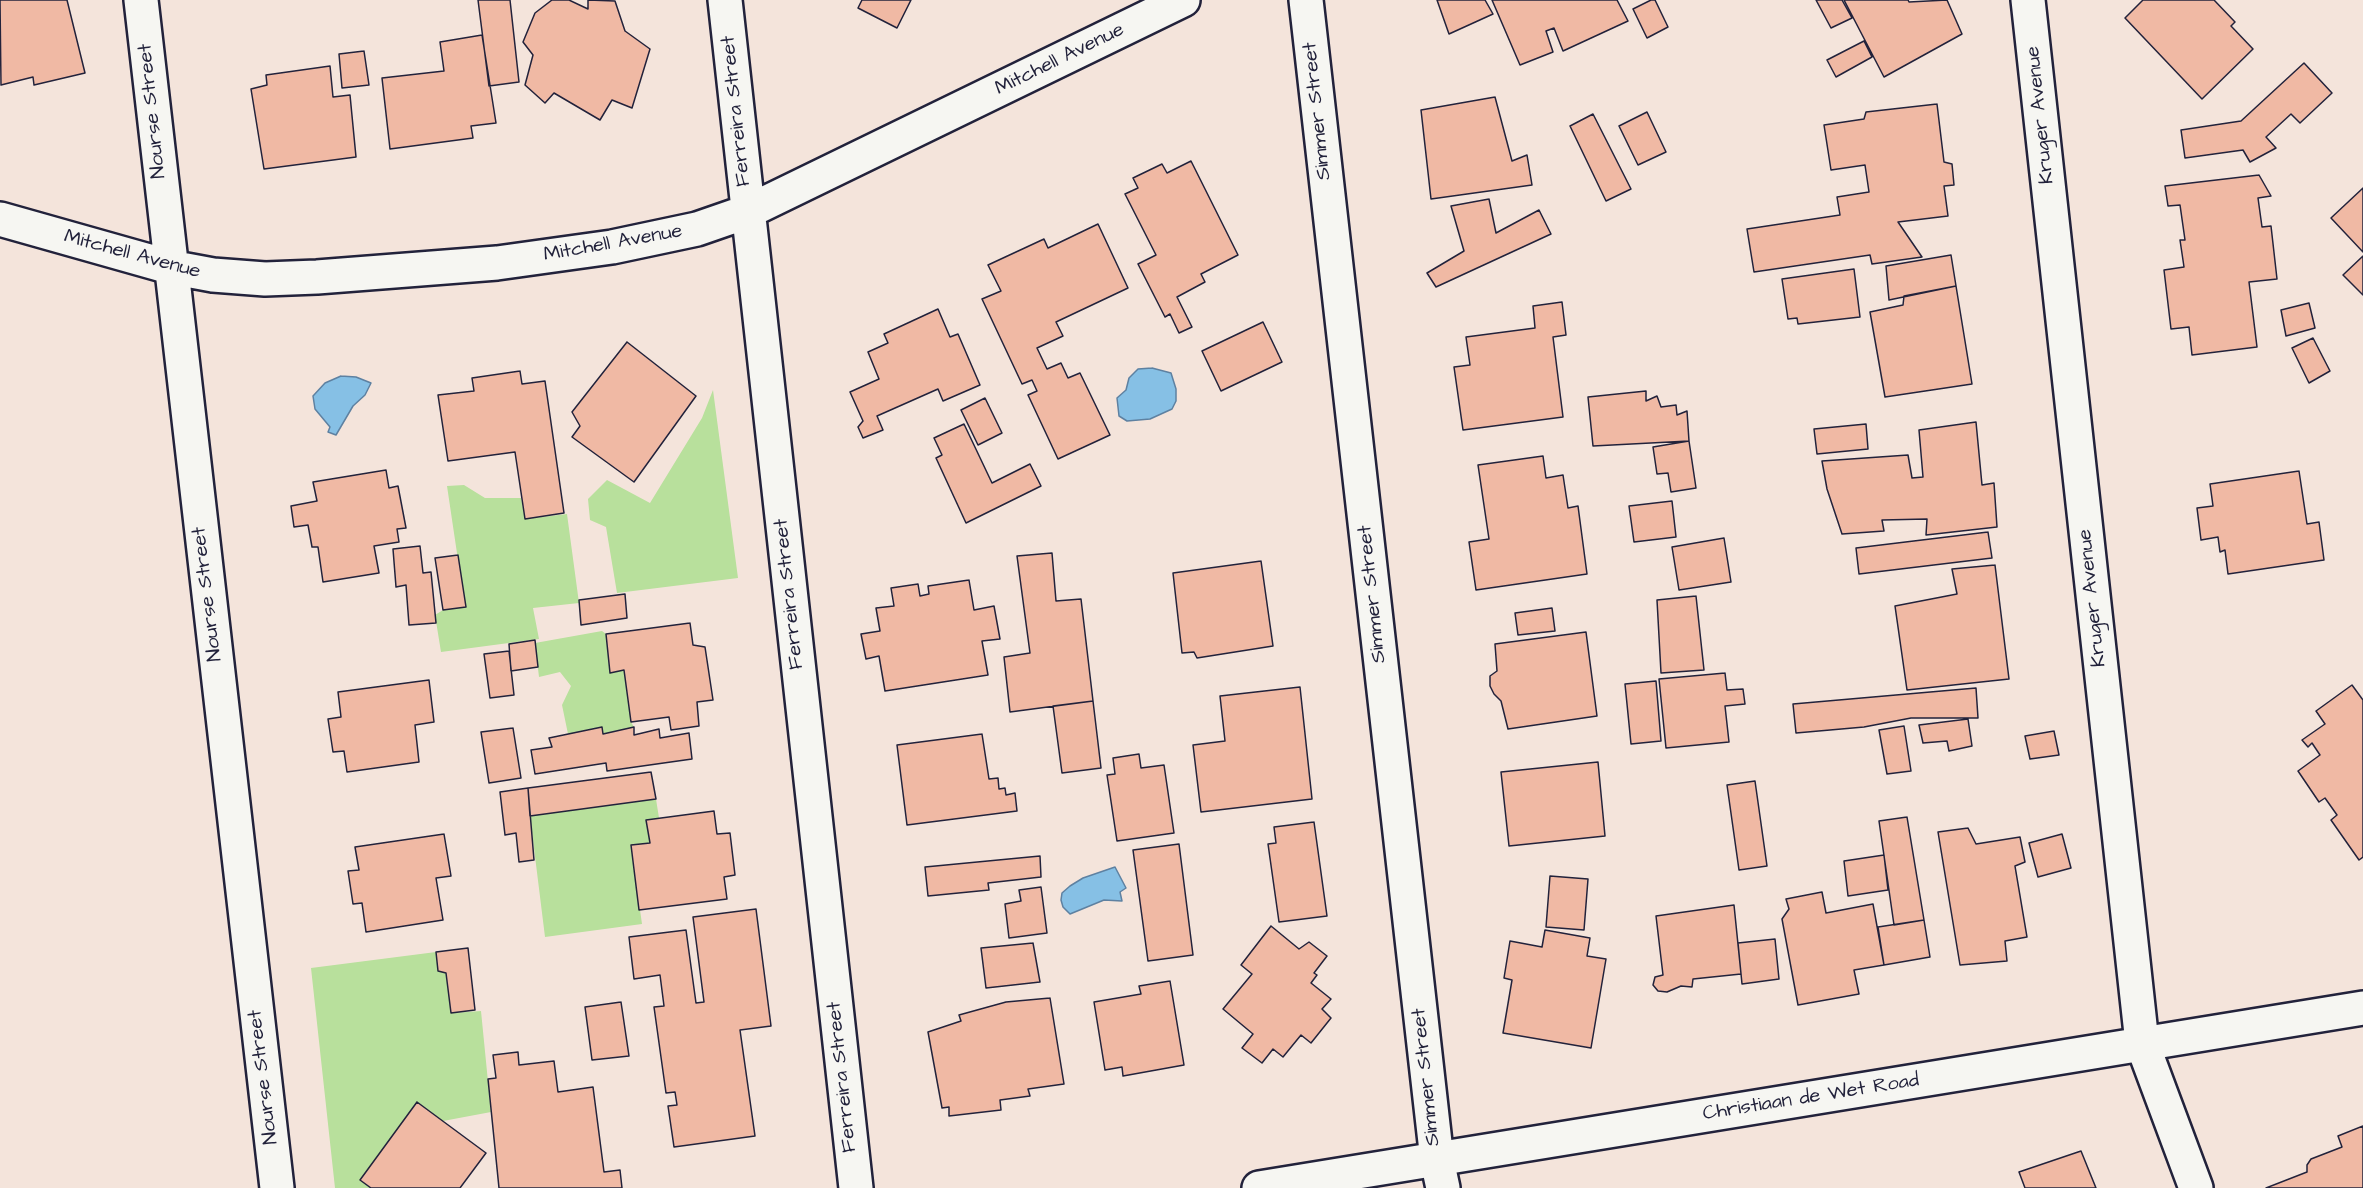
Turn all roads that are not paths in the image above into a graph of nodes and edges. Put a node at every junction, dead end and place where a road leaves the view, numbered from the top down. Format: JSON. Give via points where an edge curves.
{"nodes":[{"id":1,"x":141,"y":0,"type":"edge"},
{"id":2,"x":725,"y":0,"type":"edge"},
{"id":3,"x":1183,"y":0,"type":"edge"},
{"id":4,"x":1306,"y":0,"type":"edge"},
{"id":5,"x":2028,"y":0,"type":"edge"},
{"id":6,"x":748,"y":211,"type":"junction"},
{"id":7,"x":0,"y":219,"type":"edge"},
{"id":8,"x":170,"y":267,"type":"junction"},
{"id":9,"x":2363,"y":1008,"type":"edge"},
{"id":10,"x":2142,"y":1043,"type":"junction"},
{"id":11,"x":1440,"y":1174,"type":"edge"},
{"id":12,"x":277,"y":1188,"type":"edge"},
{"id":13,"x":856,"y":1188,"type":"edge"},
{"id":14,"x":1259,"y":1188,"type":"edge"},
{"id":15,"x":2196,"y":1188,"type":"edge"}],
"edges":[{"from":1,"to":8,"type":"street","name":"Nourse Street"},
{"from":2,"to":6,"type":"street","name":"Ferreira Street"},
{"from":3,"to":6,"type":"street","name":"Mitchell Avenue"},
{"from":4,"to":11,"type":"street","name":"Simmer Street"},
{"from":5,"to":10,"type":"street","name":"Kruger Avenue"},
{"from":6,"to":8,"type":"street","name":"Mitchell Avenue","via":[[697,230],[497,264],[265,279]]},
{"from":6,"to":13,"type":"street","name":"Ferreira Street"},
{"from":7,"to":8,"type":"street","name":"Mitchell Avenue"},
{"from":8,"to":12,"type":"street","name":"Nourse Street"},
{"from":9,"to":10,"type":"street","name":"Christiaan de Wet Road"},
{"from":10,"to":11,"type":"street","name":"Christiaan de Wet Road"},
{"from":10,"to":15,"type":"street","name":"Kruger Avenue"},
{"from":11,"to":14,"type":"street","name":"Christiaan de Wet Road"}]}
